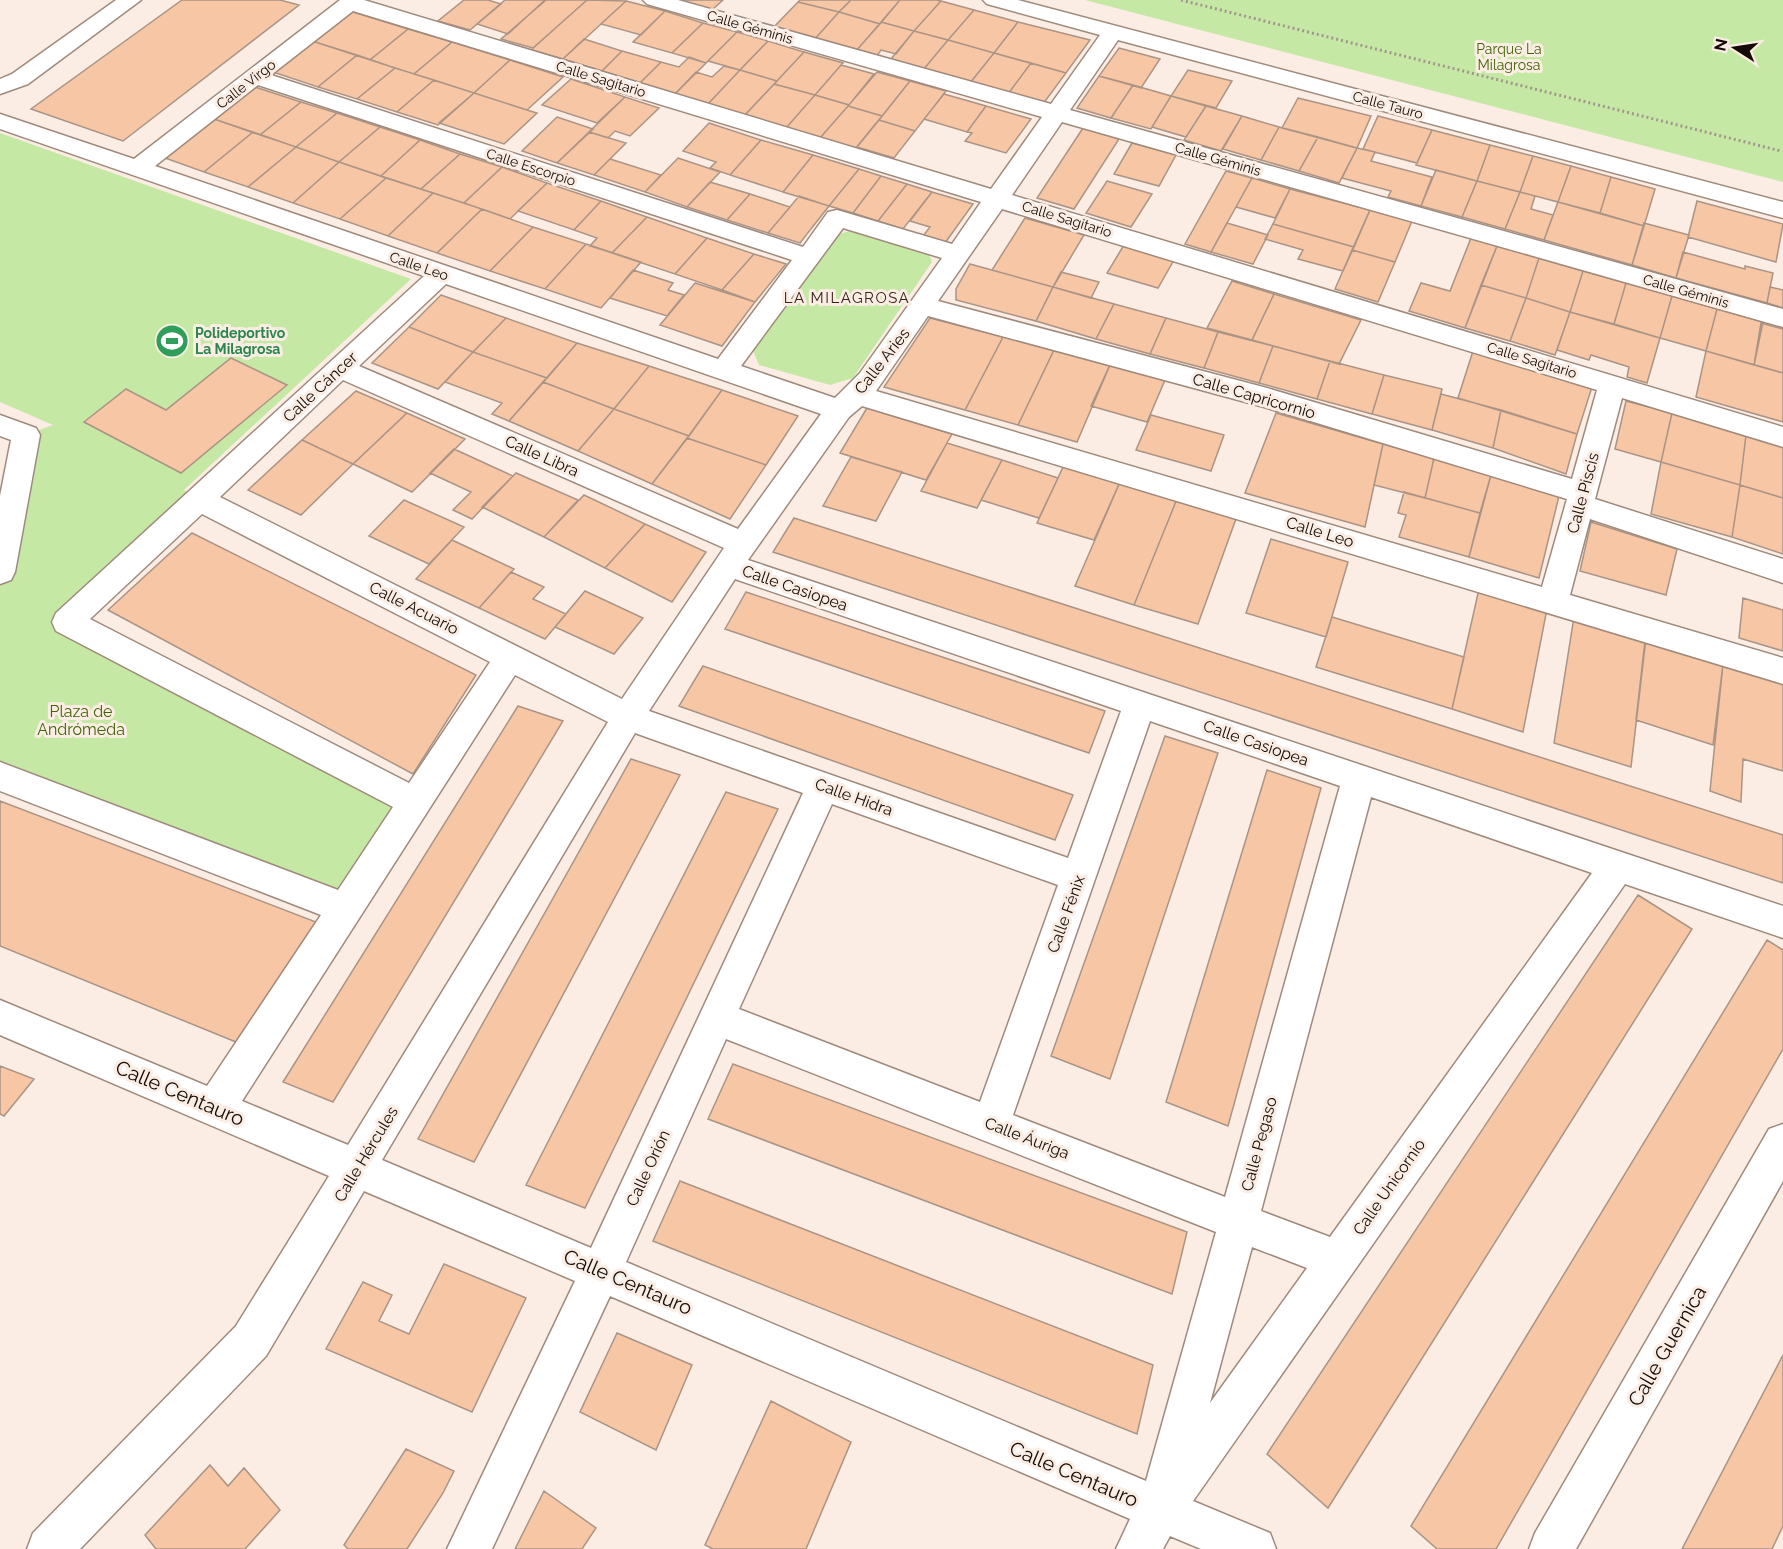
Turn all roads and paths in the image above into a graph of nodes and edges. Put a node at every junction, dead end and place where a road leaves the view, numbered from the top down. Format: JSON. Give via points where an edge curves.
{"nodes":[{"id":1,"x":130,"y":0,"type":"edge"},
{"id":2,"x":654,"y":0,"type":"edge"},
{"id":3,"x":994,"y":0,"type":"edge"},
{"id":4,"x":1181,"y":0,"type":"edge"},
{"id":5,"x":351,"y":1,"type":"edge"},
{"id":6,"x":1113,"y":32,"type":"junction"},
{"id":7,"x":255,"y":76,"type":"junction"},
{"id":8,"x":10,"y":83,"type":"edge"},
{"id":9,"x":0,"y":97,"type":"edge"},
{"id":10,"x":1056,"y":113,"type":"junction"},
{"id":11,"x":0,"y":121,"type":"edge"},
{"id":12,"x":1781,"y":151,"type":"dead end"},
{"id":13,"x":139,"y":167,"type":"junction"},
{"id":14,"x":998,"y":198,"type":"junction"},
{"id":15,"x":1783,"y":210,"type":"edge"},
{"id":16,"x":958,"y":254,"type":"junction"},
{"id":17,"x":808,"y":257,"type":"junction"},
{"id":18,"x":441,"y":274,"type":"junction"},
{"id":19,"x":923,"y":306,"type":"junction"},
{"id":20,"x":1783,"y":318,"type":"edge"},
{"id":21,"x":340,"y":368,"type":"junction"},
{"id":22,"x":724,"y":370,"type":"junction"},
{"id":23,"x":1612,"y":385,"type":"junction"},
{"id":24,"x":848,"y":402,"type":"junction"},
{"id":25,"x":0,"y":425,"type":"edge"},
{"id":26,"x":1783,"y":436,"type":"edge"},
{"id":27,"x":1581,"y":499,"type":"junction"},
{"id":28,"x":200,"y":500,"type":"junction"},
{"id":29,"x":735,"y":554,"type":"junction"},
{"id":30,"x":1783,"y":571,"type":"edge"},
{"id":31,"x":0,"y":572,"type":"edge"},
{"id":32,"x":1553,"y":601,"type":"junction"},
{"id":33,"x":510,"y":657,"type":"junction"},
{"id":34,"x":1783,"y":671,"type":"edge"},
{"id":35,"x":1140,"y":704,"type":"junction"},
{"id":36,"x":628,"y":717,"type":"junction"},
{"id":37,"x":0,"y":776,"type":"edge"},
{"id":38,"x":1359,"y":778,"type":"junction"},
{"id":39,"x":823,"y":786,"type":"junction"},
{"id":40,"x":416,"y":803,"type":"junction"},
{"id":41,"x":1618,"y":865,"type":"junction"},
{"id":42,"x":1079,"y":877,"type":"junction"},
{"id":43,"x":346,"y":909,"type":"junction"},
{"id":44,"x":1783,"y":922,"type":"edge"},
{"id":45,"x":0,"y":1017,"type":"edge"},
{"id":46,"x":717,"y":1018,"type":"junction"},
{"id":47,"x":215,"y":1107,"type":"junction"},
{"id":48,"x":991,"y":1124,"type":"junction"},
{"id":49,"x":1783,"y":1143,"type":"edge"},
{"id":50,"x":358,"y":1168,"type":"junction"},
{"id":51,"x":1239,"y":1220,"type":"junction"},
{"id":52,"x":1337,"y":1260,"type":"junction"},
{"id":53,"x":601,"y":1271,"type":"junction"},
{"id":54,"x":1160,"y":1510,"type":"junction"},
{"id":55,"x":49,"y":1549,"type":"edge"},
{"id":56,"x":469,"y":1549,"type":"edge"},
{"id":57,"x":1138,"y":1549,"type":"edge"},
{"id":58,"x":1254,"y":1549,"type":"edge"},
{"id":59,"x":1551,"y":1549,"type":"edge"}],
"edges":[{"from":1,"to":8,"type":"street"},
{"from":2,"to":10,"type":"street","name":"Calle Géminis"},
{"from":3,"to":6,"type":"street","name":"Calle Tauro"},
{"from":4,"to":12,"type":"path"},
{"from":5,"to":7,"type":"street","name":"Calle Virgo"},
{"from":5,"to":14,"type":"street","name":"Calle Sagitario"},
{"from":6,"to":10,"type":"street","name":"Calle Aries"},
{"from":6,"to":15,"type":"street","name":"Calle Tauro"},
{"from":7,"to":13,"type":"street","name":"Calle Virgo"},
{"from":7,"to":17,"type":"street","name":"Calle Escorpio"},
{"from":8,"to":9,"type":"street"},
{"from":10,"to":14,"type":"street","name":"Calle Aries"},
{"from":10,"to":20,"type":"street","name":"Calle Géminis"},
{"from":11,"to":13,"type":"street","name":"Calle Leo"},
{"from":13,"to":18,"type":"street","name":"Calle Leo"},
{"from":14,"to":16,"type":"street","name":"Calle Aries"},
{"from":14,"to":23,"type":"street","name":"Calle Sagitario"},
{"from":16,"to":17,"type":"street","via":[[837,218]]},
{"from":16,"to":19,"type":"street","name":"Calle Aries"},
{"from":17,"to":22,"type":"street"},
{"from":18,"to":21,"type":"street","name":"Calle Cáncer"},
{"from":18,"to":22,"type":"street","name":"Calle Leo"},
{"from":19,"to":24,"type":"street","name":"Calle Aries"},
{"from":19,"to":27,"type":"street","name":"Calle Capricornio","via":[[1267,398]]},
{"from":21,"to":28,"type":"street","name":"Calle Cáncer"},
{"from":21,"to":29,"type":"street","name":"Calle Libra"},
{"from":22,"to":24,"type":"street","name":"Calle Leo"},
{"from":23,"to":26,"type":"street","name":"Calle Sagitario"},
{"from":23,"to":27,"type":"street","name":"Calle Piscis"},
{"from":24,"to":29,"type":"street","name":"Calle Aries"},
{"from":24,"to":32,"type":"street","name":"Calle Leo"},
{"from":25,"to":31,"type":"street","via":[[26,435]]},
{"from":27,"to":30,"type":"street","name":"Calle Capricornio"},
{"from":27,"to":32,"type":"street","name":"Calle Piscis"},
{"from":28,"to":33,"type":"street","name":"Calle Acuario"},
{"from":28,"to":40,"type":"street","via":[[67,622]]},
{"from":29,"to":35,"type":"street","name":"Calle Casiopea"},
{"from":29,"to":36,"type":"street","name":"Calle Aries"},
{"from":32,"to":34,"type":"street","name":"Calle Leo"},
{"from":33,"to":36,"type":"street","name":"Calle Acuario"},
{"from":33,"to":40,"type":"street"},
{"from":35,"to":38,"type":"street","name":"Calle Casiopea"},
{"from":35,"to":42,"type":"street","name":"Calle Fénix"},
{"from":36,"to":39,"type":"street","name":"Calle Hidra"},
{"from":36,"to":50,"type":"street","name":"Calle Hércules"},
{"from":37,"to":43,"type":"street"},
{"from":38,"to":41,"type":"street","name":"Calle Casiopea"},
{"from":38,"to":51,"type":"street","name":"Calle Pegaso"},
{"from":39,"to":42,"type":"street","name":"Calle Hidra"},
{"from":39,"to":46,"type":"street","name":"Calle Orión"},
{"from":40,"to":43,"type":"street"},
{"from":41,"to":44,"type":"street","name":"Calle Casiopea"},
{"from":41,"to":52,"type":"street","name":"Calle Unicornio"},
{"from":42,"to":48,"type":"street","name":"Calle Fénix"},
{"from":43,"to":47,"type":"street"},
{"from":45,"to":47,"type":"street","name":"Calle Centauro"},
{"from":46,"to":48,"type":"street","name":"Calle Áuriga"},
{"from":46,"to":53,"type":"street","name":"Calle Orión"},
{"from":47,"to":50,"type":"street","name":"Calle Centauro"},
{"from":48,"to":51,"type":"street","name":"Calle Áuriga"},
{"from":49,"to":59,"type":"street","name":"Calle Guernica"},
{"from":50,"to":53,"type":"street","name":"Calle Centauro"},
{"from":50,"to":55,"type":"street","name":"Calle Hércules","via":[[251,1341]]},
{"from":51,"to":52,"type":"street","name":"Calle Áuriga"},
{"from":51,"to":54,"type":"street","name":"Calle Pegaso"},
{"from":52,"to":54,"type":"street","name":"Calle Unicornio"},
{"from":53,"to":54,"type":"street","name":"Calle Centauro"},
{"from":53,"to":56,"type":"street","name":"Calle Orión"},
{"from":54,"to":57,"type":"street"},
{"from":54,"to":58,"type":"street","name":"Calle Centauro"}]}
